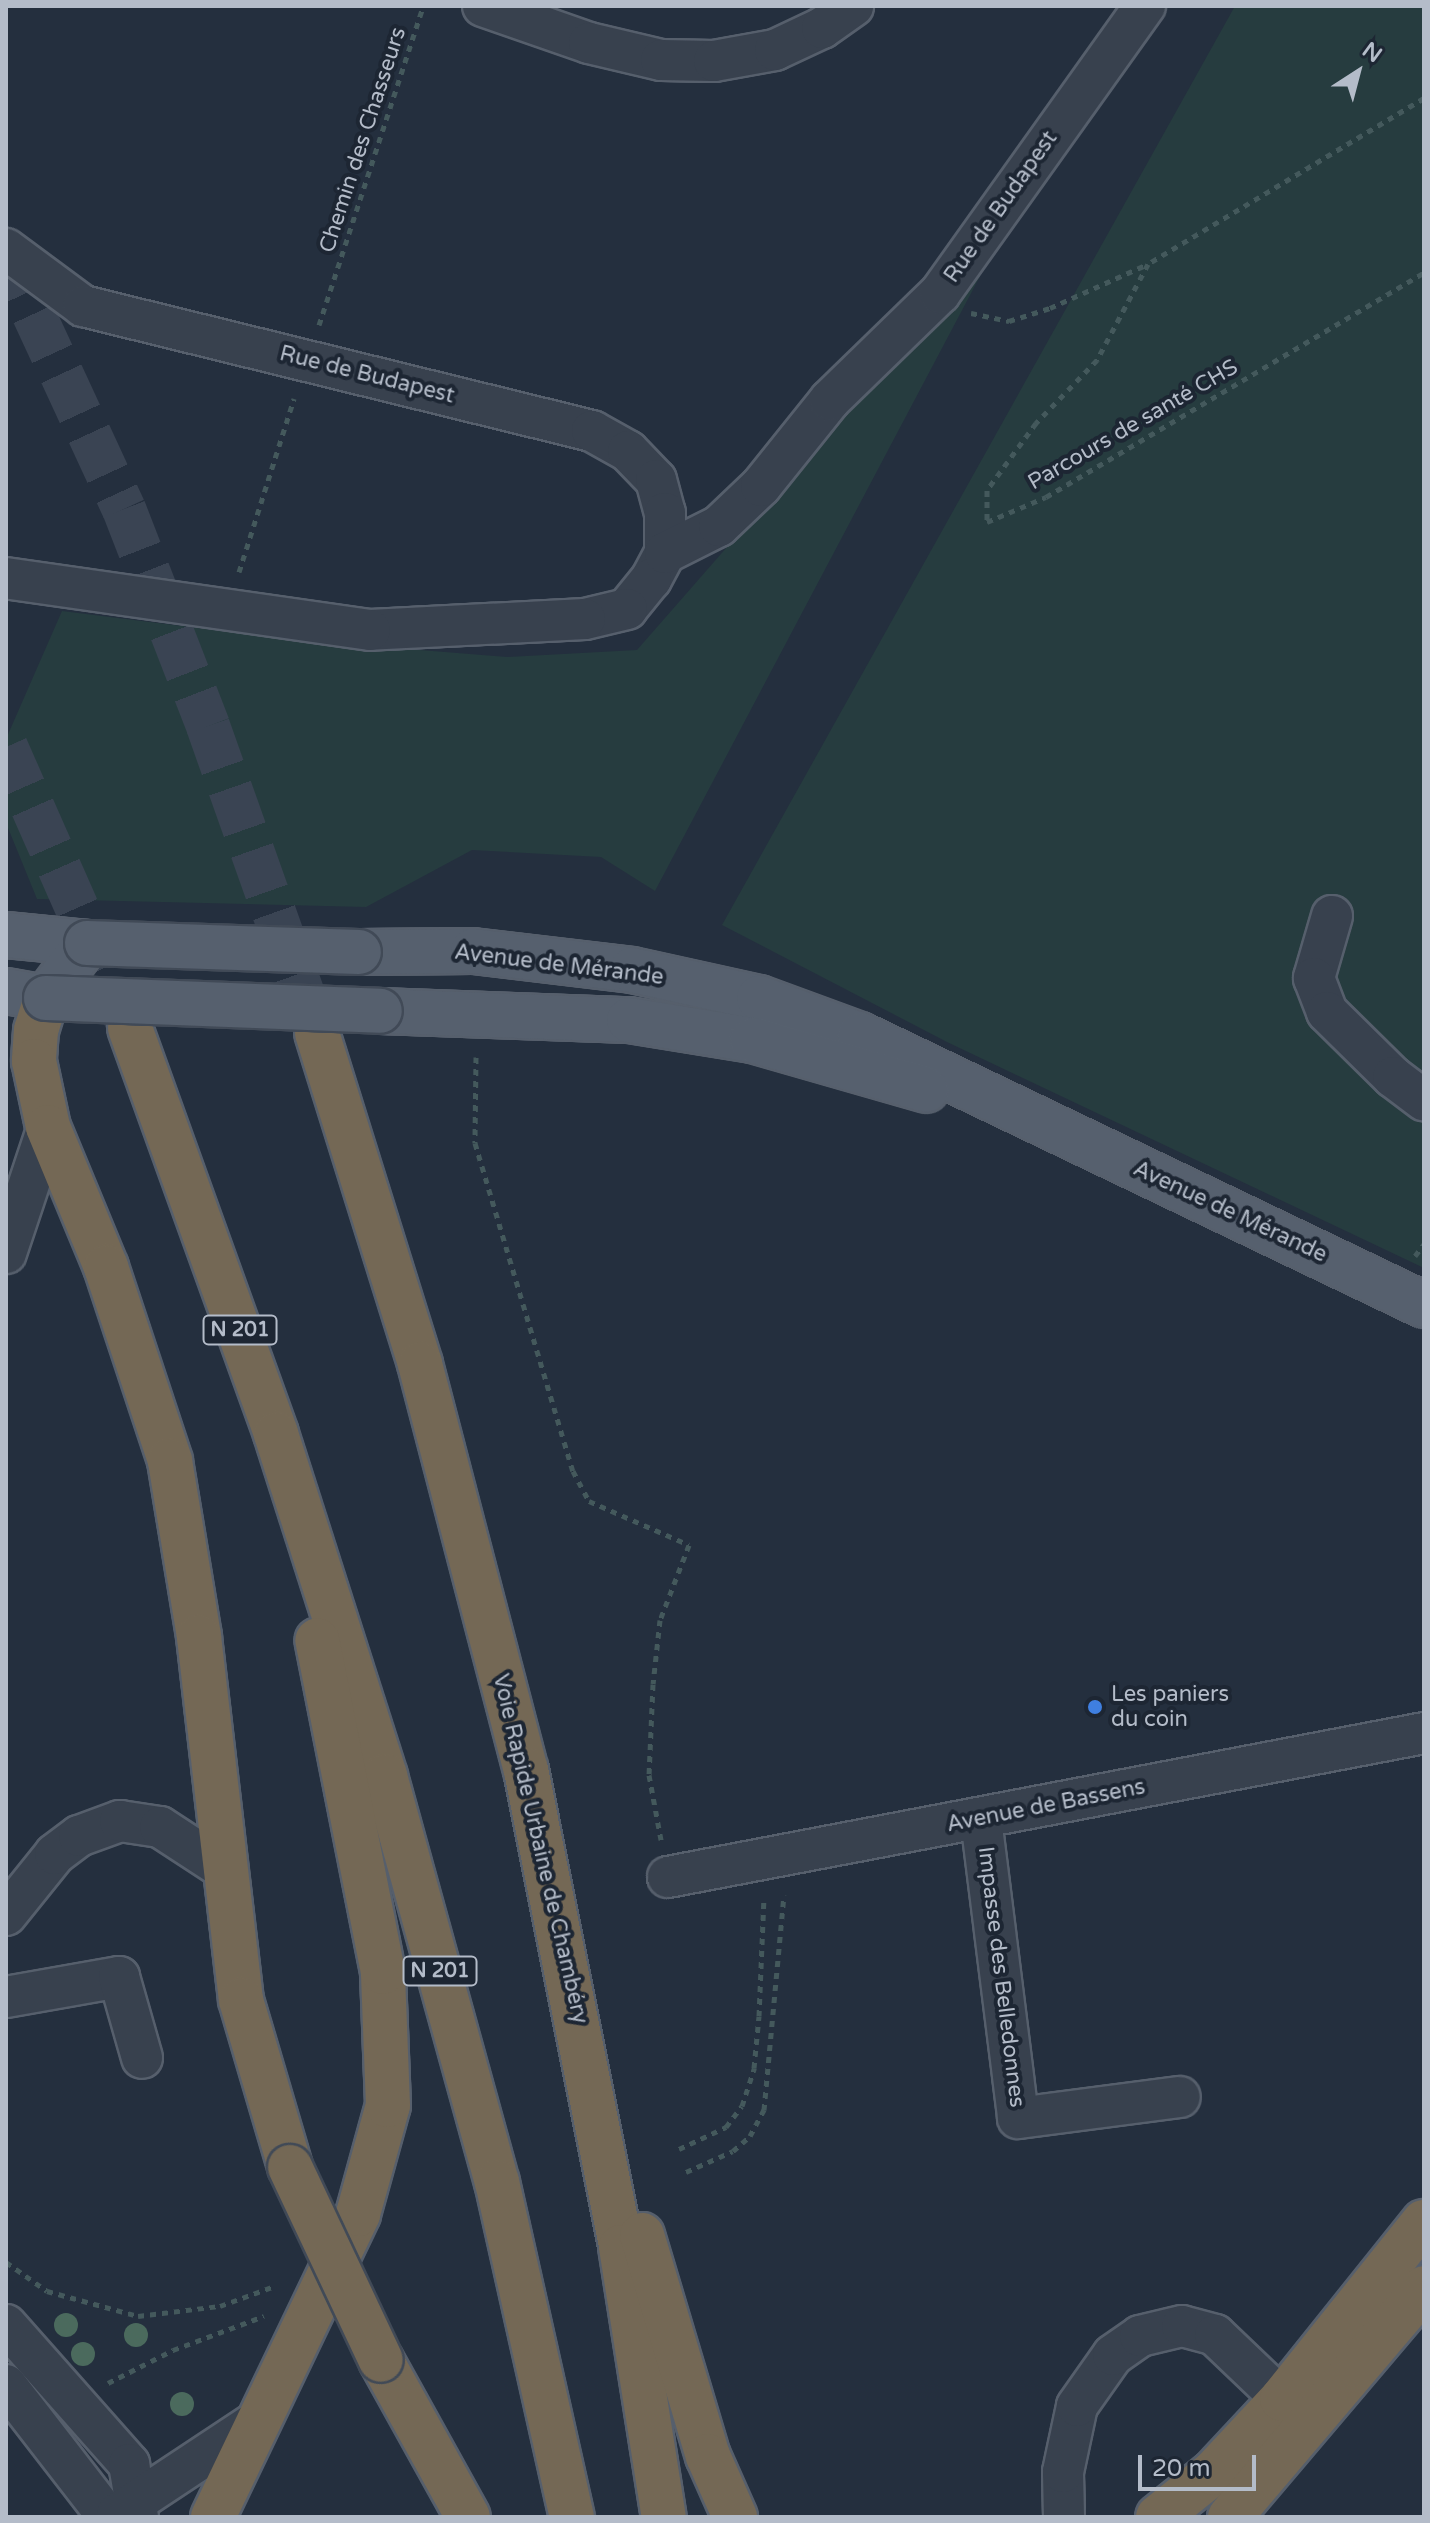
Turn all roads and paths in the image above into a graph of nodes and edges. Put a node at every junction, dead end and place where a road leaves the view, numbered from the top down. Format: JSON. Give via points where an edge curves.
{"nodes":[{"id":1,"x":423,"y":6,"type":"edge"},
{"id":2,"x":483,"y":6,"type":"edge"},
{"id":3,"x":853,"y":6,"type":"edge"},
{"id":4,"x":1145,"y":6,"type":"edge"},
{"id":5,"x":1424,"y":98,"type":"edge"},
{"id":6,"x":6,"y":249,"type":"edge"},
{"id":7,"x":1148,"y":264,"type":"junction"},
{"id":8,"x":1424,"y":273,"type":"edge"},
{"id":9,"x":333,"y":284,"type":"dead end"},
{"id":10,"x":940,"y":293,"type":"junction"},
{"id":11,"x":306,"y":359,"type":"junction"},
{"id":12,"x":665,"y":553,"type":"junction"},
{"id":13,"x":238,"y":576,"type":"dead end"},
{"id":14,"x":6,"y":578,"type":"edge"},
{"id":15,"x":1332,"y":916,"type":"dead end"},
{"id":16,"x":14,"y":936,"type":"edge"},
{"id":17,"x":87,"y":943,"type":"junction"},
{"id":18,"x":26,"y":994,"type":"edge"},
{"id":19,"x":476,"y":1012,"type":"junction"},
{"id":20,"x":130,"y":1028,"type":"tunnel mouth"},
{"id":21,"x":317,"y":1033,"type":"tunnel mouth"},
{"id":22,"x":6,"y":1073,"type":"edge"},
{"id":23,"x":1424,"y":1100,"type":"edge"},
{"id":24,"x":1036,"y":1121,"type":"junction"},
{"id":25,"x":48,"y":1127,"type":"junction"},
{"id":26,"x":6,"y":1253,"type":"edge"},
{"id":27,"x":1424,"y":1305,"type":"edge"},
{"id":28,"x":276,"y":1434,"type":"junction"},
{"id":29,"x":1424,"y":1733,"type":"edge"},
{"id":30,"x":981,"y":1819,"type":"junction"},
{"id":31,"x":776,"y":1860,"type":"junction"},
{"id":32,"x":223,"y":1868,"type":"junction"},
{"id":33,"x":668,"y":1877,"type":"joint"},
{"id":34,"x":6,"y":1915,"type":"edge"},
{"id":35,"x":6,"y":1997,"type":"edge"},
{"id":36,"x":578,"y":2018,"type":"junction"},
{"id":37,"x":142,"y":2058,"type":"dead end"},
{"id":38,"x":1180,"y":2097,"type":"dead end"},
{"id":39,"x":679,"y":2149,"type":"dead end"},
{"id":40,"x":686,"y":2172,"type":"dead end"},
{"id":41,"x":1424,"y":2222,"type":"edge"},
{"id":42,"x":6,"y":2262,"type":"edge"},
{"id":43,"x":272,"y":2287,"type":"dead end"},
{"id":44,"x":1424,"y":2288,"type":"edge"},
{"id":45,"x":268,"y":2314,"type":"dead end"},
{"id":46,"x":6,"y":2325,"type":"edge"},
{"id":47,"x":6,"y":2385,"type":"edge"},
{"id":48,"x":1282,"y":2399,"type":"junction"},
{"id":49,"x":71,"y":2401,"type":"junction"},
{"id":50,"x":253,"y":2424,"type":"junction"},
{"id":51,"x":123,"y":2512,"type":"edge"},
{"id":52,"x":213,"y":2517,"type":"edge"},
{"id":53,"x":468,"y":2517,"type":"edge"},
{"id":54,"x":572,"y":2517,"type":"edge"},
{"id":55,"x":664,"y":2517,"type":"edge"},
{"id":56,"x":735,"y":2517,"type":"edge"},
{"id":57,"x":1064,"y":2517,"type":"edge"},
{"id":58,"x":1158,"y":2517,"type":"edge"},
{"id":59,"x":1230,"y":2517,"type":"edge"}],
"edges":[{"from":1,"to":9,"type":"path","name":"Chemin des Chasseurs"},
{"from":2,"to":3,"type":"street","via":[[589,43],[661,60],[714,61],[775,50]]},
{"from":4,"to":10,"type":"street","name":"Rue de Budapest"},
{"from":5,"to":7,"type":"path"},
{"from":6,"to":11,"type":"street","name":"Rue de Budapest","via":[[83,306]]},
{"from":7,"to":8,"type":"path","name":"Parcours de santé CHS","via":[[1097,360],[1036,423],[987,490],[987,522],[1046,497]]},
{"from":7,"to":10,"type":"path","via":[[1009,321],[976,316]]},
{"from":10,"to":12,"type":"street","name":"Rue de Budapest","via":[[830,400],[761,486],[719,526]]},
{"from":11,"to":12,"type":"street","name":"Rue de Budapest","via":[[592,431],[628,451],[656,480],[665,513]]},
{"from":11,"to":13,"type":"path"},
{"from":12,"to":14,"type":"street","name":"Rue de Budapest","via":[[627,609],[585,619],[370,630]]},
{"from":15,"to":23,"type":"street","via":[[1314,978],[1327,1012]]},
{"from":16,"to":17,"type":"main road","name":"Avenue de Mérande"},
{"from":17,"to":18,"type":"main road"},
{"from":17,"to":24,"type":"main road","name":"Avenue de Mérande","bridge":true,"via":[[473,951],[632,970],[759,998],[860,1035]]},
{"from":18,"to":19,"type":"main road","name":"Avenue de Mérande","bridge":true},
{"from":18,"to":25,"type":"highway"},
{"from":19,"to":24,"type":"main road","name":"Avenue de Mérande","via":[[629,1020],[752,1040]]},
{"from":19,"to":33,"type":"path","via":[[475,1143],[573,1471],[589,1501],[689,1545],[660,1620],[653,1684],[649,1775]]},
{"from":20,"to":28,"type":"highway","number":"N 201"},
{"from":21,"to":36,"type":"highway","name":"Voie Rapide Urbaine de Chambéry","via":[[420,1364],[526,1770]]},
{"from":22,"to":25,"type":"highway"},
{"from":24,"to":27,"type":"main road","name":"Avenue de Mérande"},
{"from":25,"to":26,"type":"street"},
{"from":25,"to":32,"type":"highway","via":[[106,1267],[170,1461],[199,1637]]},
{"from":28,"to":50,"type":"highway","via":[[381,1960],[389,2070],[381,2143],[358,2214],[310,2320]]},
{"from":28,"to":54,"type":"highway","number":"N 201","via":[[385,1776],[448,2000],[497,2182]]},
{"from":29,"to":30,"type":"street","name":"Avenue de Bassens"},
{"from":30,"to":31,"type":"street","name":"Avenue de Bassens"},
{"from":30,"to":38,"type":"street","name":"Impasse des Belledonnes","via":[[1018,2118]]},
{"from":31,"to":33,"type":"street","name":"Avenue de Bassens"},
{"from":31,"to":39,"type":"path","via":[[754,2068],[742,2106],[726,2127]]},
{"from":31,"to":40,"type":"path","via":[[776,2016],[764,2110],[750,2136],[733,2151]]},
{"from":32,"to":34,"type":"street","via":[[160,1827],[120,1821],[79,1836],[55,1854]]},
{"from":32,"to":53,"type":"highway","bridge":true,"via":[[241,2000],[290,2167],[381,2360]]},
{"from":35,"to":37,"type":"street","via":[[119,1977]]},
{"from":36,"to":55,"type":"highway","name":"Voie Rapide Urbaine de Chambéry"},
{"from":36,"to":56,"type":"highway","via":[[708,2456]]},
{"from":41,"to":48,"type":"highway"},
{"from":42,"to":43,"type":"path","via":[[47,2291],[138,2316],[220,2306]]},
{"from":44,"to":59,"type":"highway"},
{"from":45,"to":49,"type":"path","via":[[173,2350]]},
{"from":46,"to":49,"type":"street"},
{"from":47,"to":51,"type":"street"},
{"from":48,"to":57,"type":"street","via":[[1215,2335],[1182,2326],[1140,2336],[1113,2355],[1077,2406],[1063,2472]]},
{"from":48,"to":58,"type":"highway","via":[[1213,2473]]},
{"from":49,"to":51,"type":"street","via":[[129,2464]]},
{"from":50,"to":51,"type":"street"},
{"from":50,"to":52,"type":"highway"}]}
